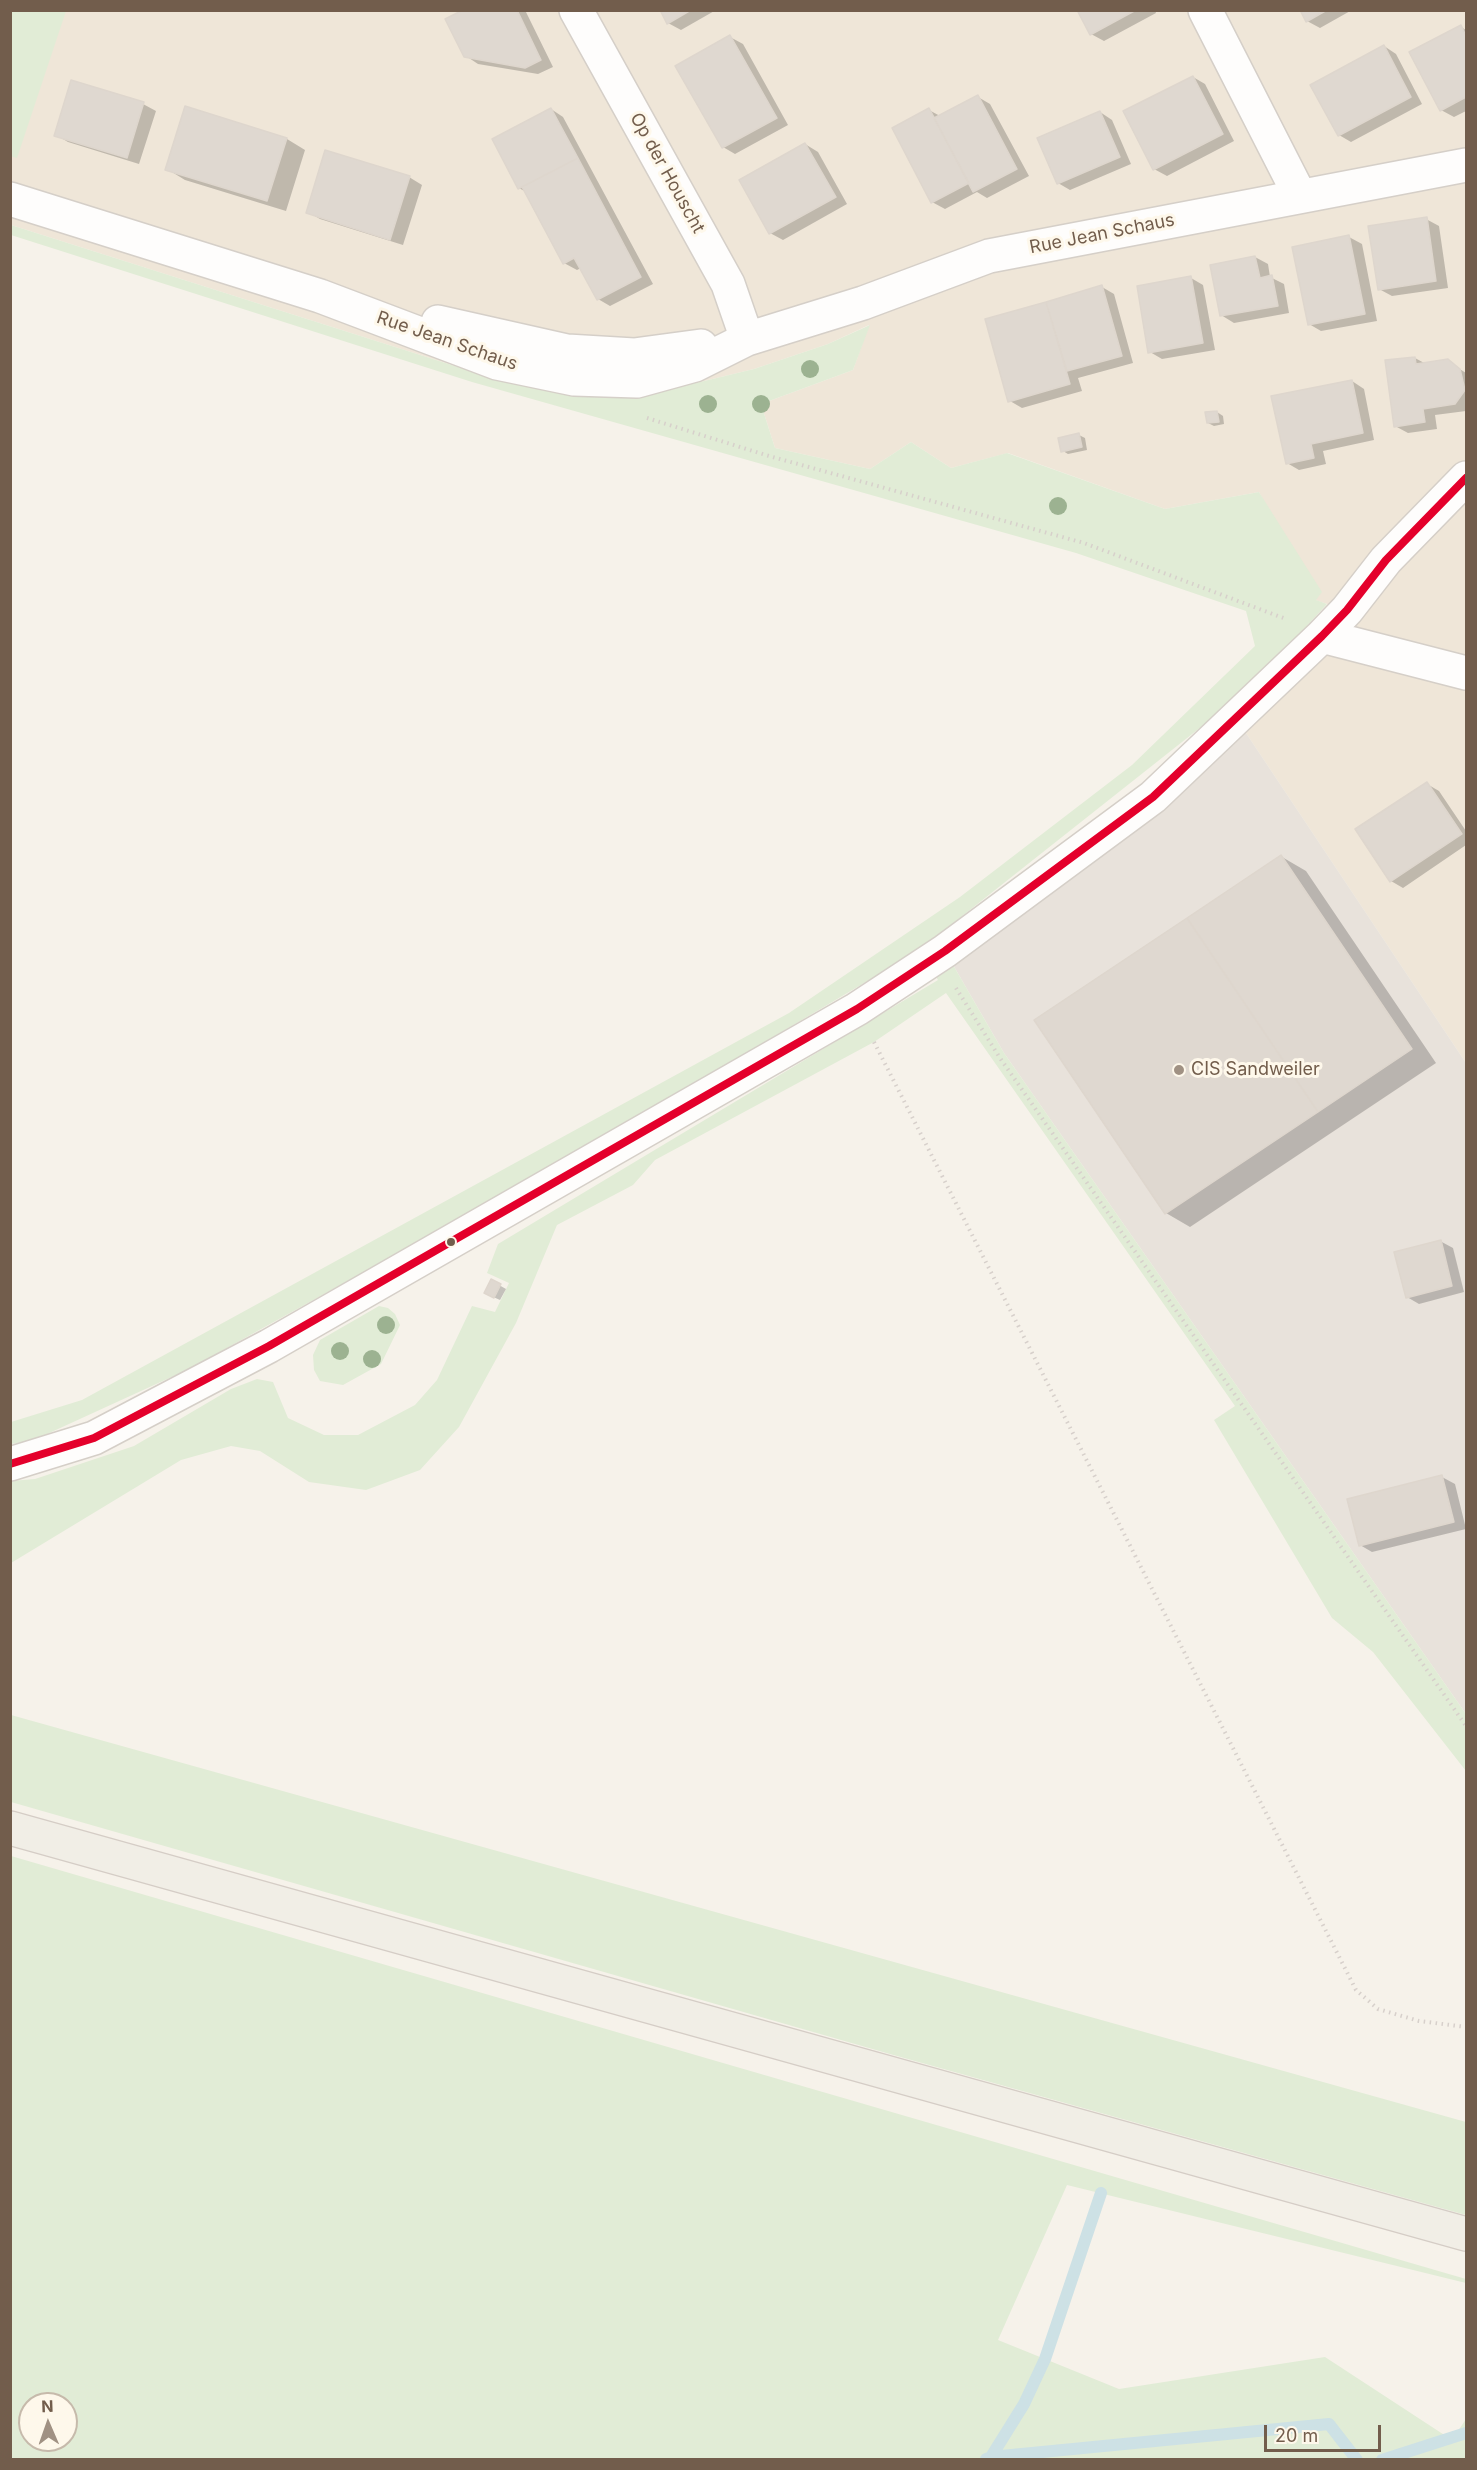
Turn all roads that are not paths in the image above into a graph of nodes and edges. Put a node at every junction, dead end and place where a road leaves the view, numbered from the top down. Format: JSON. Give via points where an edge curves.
{"nodes":[{"id":1,"x":576,"y":10,"type":"edge"},
{"id":2,"x":1205,"y":10,"type":"edge"},
{"id":3,"x":1467,"y":165,"type":"edge"},
{"id":4,"x":1300,"y":196,"type":"junction"},
{"id":5,"x":10,"y":199,"type":"edge"},
{"id":6,"x":747,"y":339,"type":"junction"},
{"id":7,"x":1467,"y":478,"type":"edge"},
{"id":8,"x":1322,"y":636,"type":"junction"},
{"id":9,"x":1467,"y":674,"type":"edge"},
{"id":10,"x":10,"y":1464,"type":"edge"},
{"id":11,"x":10,"y":1828,"type":"edge"},
{"id":12,"x":1467,"y":2234,"type":"edge"}],
"edges":[{"from":1,"to":6,"type":"street","name":"Op der Houscht","via":[[729,284]]},
{"from":2,"to":4,"type":"street"},
{"from":3,"to":4,"type":"street","name":"Rue Jean Schaus"},
{"from":4,"to":6,"type":"street","name":"Rue Jean Schaus","via":[[989,256],[863,303]]},
{"from":5,"to":6,"type":"street","name":"Rue Jean Schaus","via":[[320,296],[567,351],[634,355]]},
{"from":7,"to":8,"type":"street","via":[[1386,560]]},
{"from":8,"to":9,"type":"street"},
{"from":8,"to":10,"type":"street","via":[[1153,797],[977,930],[857,1009],[269,1346],[94,1438]]},
{"from":11,"to":12,"type":"main road"}]}
